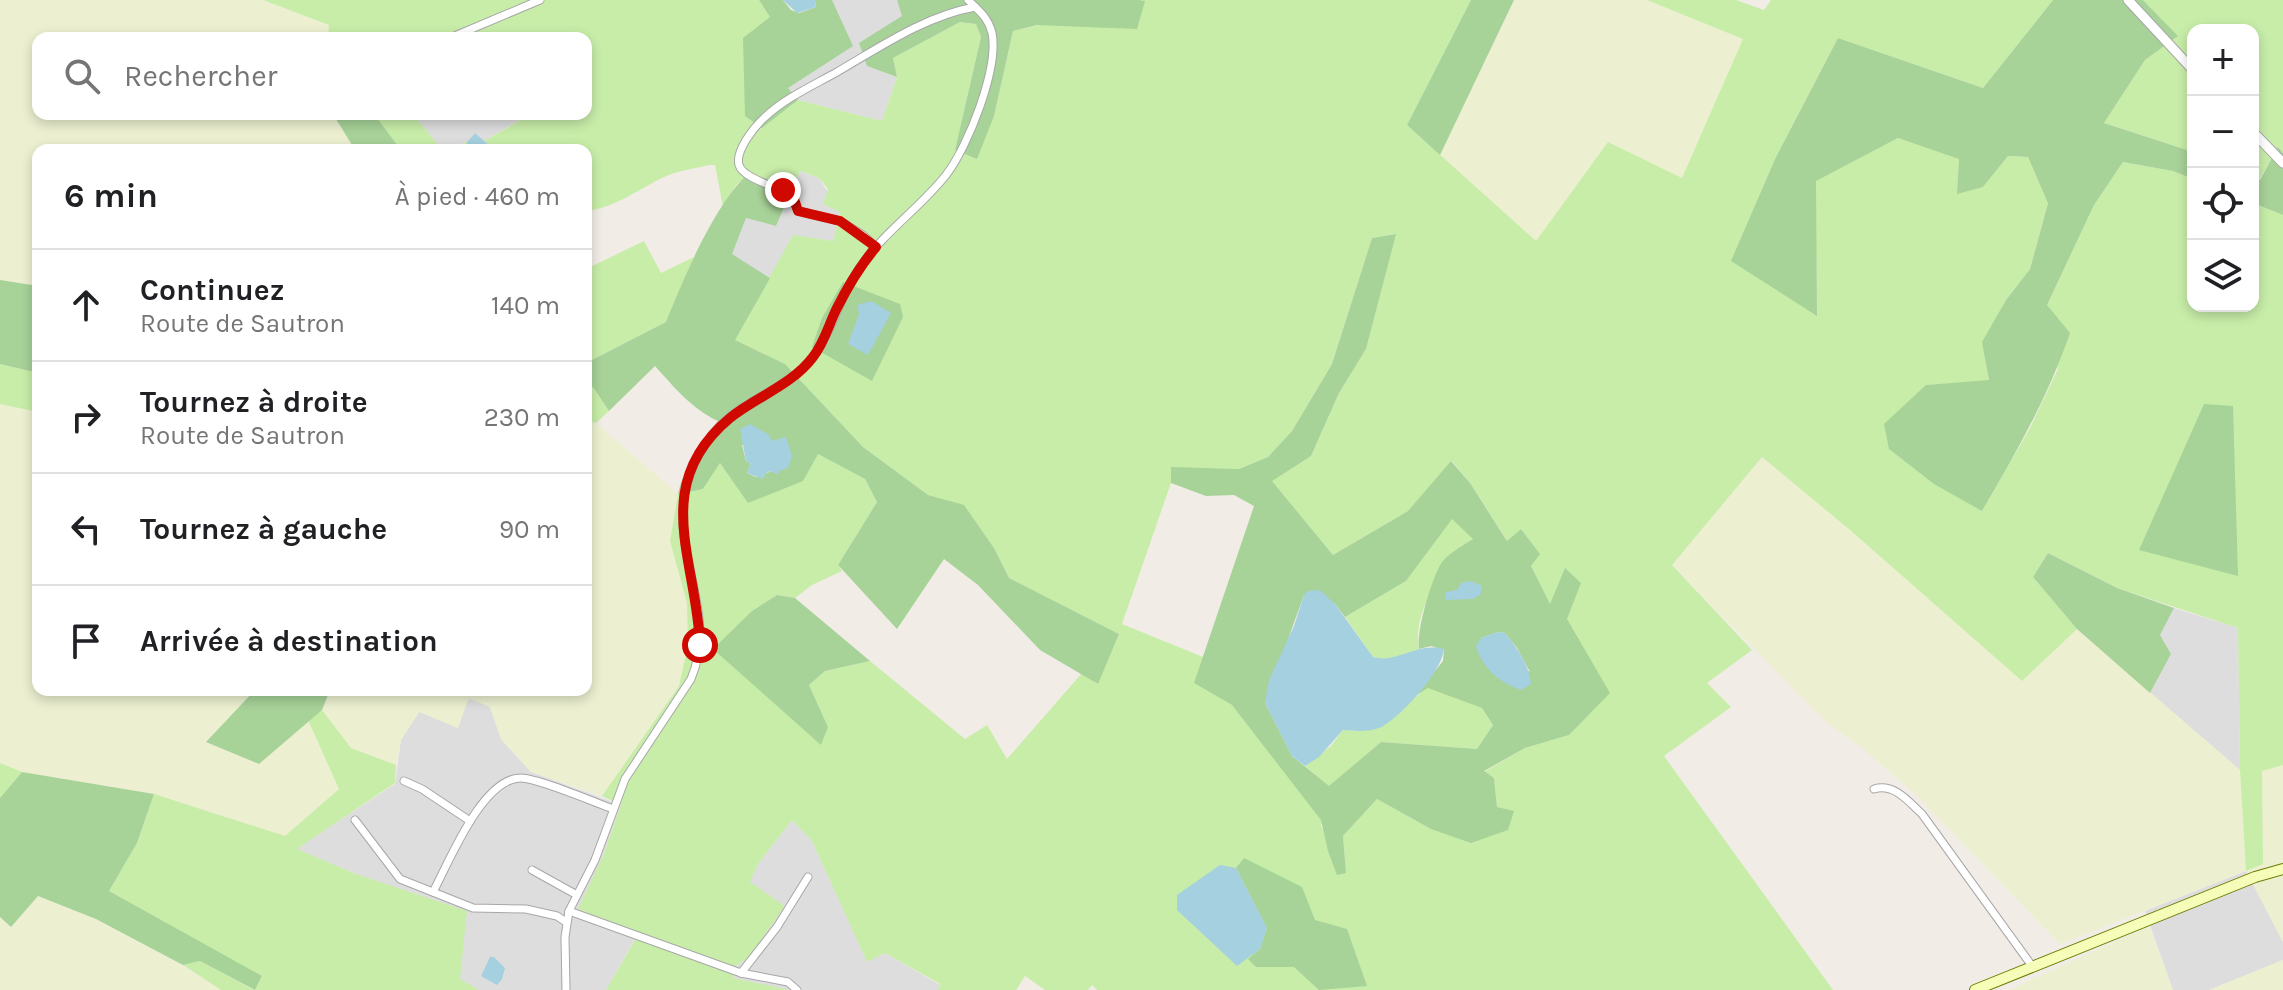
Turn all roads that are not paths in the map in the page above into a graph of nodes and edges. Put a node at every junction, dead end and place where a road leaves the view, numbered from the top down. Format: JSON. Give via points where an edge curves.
{"nodes":[{"id":1,"x":540,"y":0,"type":"edge"},
{"id":2,"x":968,"y":0,"type":"edge"},
{"id":3,"x":2128,"y":0,"type":"edge"},
{"id":4,"x":975,"y":7,"type":"junction"},
{"id":5,"x":464,"y":32,"type":"edge"},
{"id":6,"x":2187,"y":64,"type":"edge"},
{"id":7,"x":2259,"y":138,"type":"edge"},
{"id":8,"x":2283,"y":163,"type":"edge"},
{"id":9,"x":876,"y":247,"type":"junction"},
{"id":10,"x":404,"y":781,"type":"dead end"},
{"id":11,"x":1874,"y":789,"type":"dead end"},
{"id":12,"x":613,"y":809,"type":"junction"},
{"id":13,"x":355,"y":820,"type":"dead end"},
{"id":14,"x":470,"y":821,"type":"junction"},
{"id":15,"x":2283,"y":869,"type":"edge"},
{"id":16,"x":532,"y":870,"type":"dead end"},
{"id":17,"x":808,"y":877,"type":"dead end"},
{"id":18,"x":433,"y":892,"type":"junction"},
{"id":19,"x":577,"y":895,"type":"junction"},
{"id":20,"x":569,"y":911,"type":"junction"},
{"id":21,"x":566,"y":922,"type":"junction"},
{"id":22,"x":2032,"y":966,"type":"junction"},
{"id":23,"x":741,"y":973,"type":"junction"},
{"id":24,"x":566,"y":990,"type":"edge"},
{"id":25,"x":797,"y":990,"type":"edge"},
{"id":26,"x":1975,"y":990,"type":"edge"}],
"edges":[{"from":1,"to":5,"type":"street"},
{"from":2,"to":4,"type":"street"},
{"from":3,"to":6,"type":"street"},
{"from":4,"to":9,"type":"street","via":[[985,15],[993,45],[973,124],[944,178]]},
{"from":4,"to":9,"type":"street","via":[[919,26],[788,100],[758,124],[740,152],[742,170],[793,196],[798,211],[840,221]]},
{"from":7,"to":8,"type":"street"},
{"from":9,"to":12,"type":"street","via":[[846,289],[813,358],[714,432],[693,466],[683,499],[682,529],[699,619],[696,666],[625,779]]},
{"from":10,"to":14,"type":"street"},
{"from":11,"to":22,"type":"street","via":[[1899,793],[1922,814]]},
{"from":12,"to":14,"type":"street","via":[[520,778],[496,788]]},
{"from":12,"to":19,"type":"street"},
{"from":13,"to":18,"type":"street","via":[[400,879]]},
{"from":14,"to":18,"type":"street"},
{"from":15,"to":22,"type":"main road"},
{"from":16,"to":19,"type":"street"},
{"from":17,"to":23,"type":"street"},
{"from":18,"to":21,"type":"street","via":[[473,908],[526,909]]},
{"from":19,"to":20,"type":"street"},
{"from":20,"to":21,"type":"street"},
{"from":20,"to":23,"type":"street"},
{"from":21,"to":24,"type":"street"},
{"from":22,"to":26,"type":"main road"},
{"from":23,"to":25,"type":"street","via":[[788,982]]}]}
